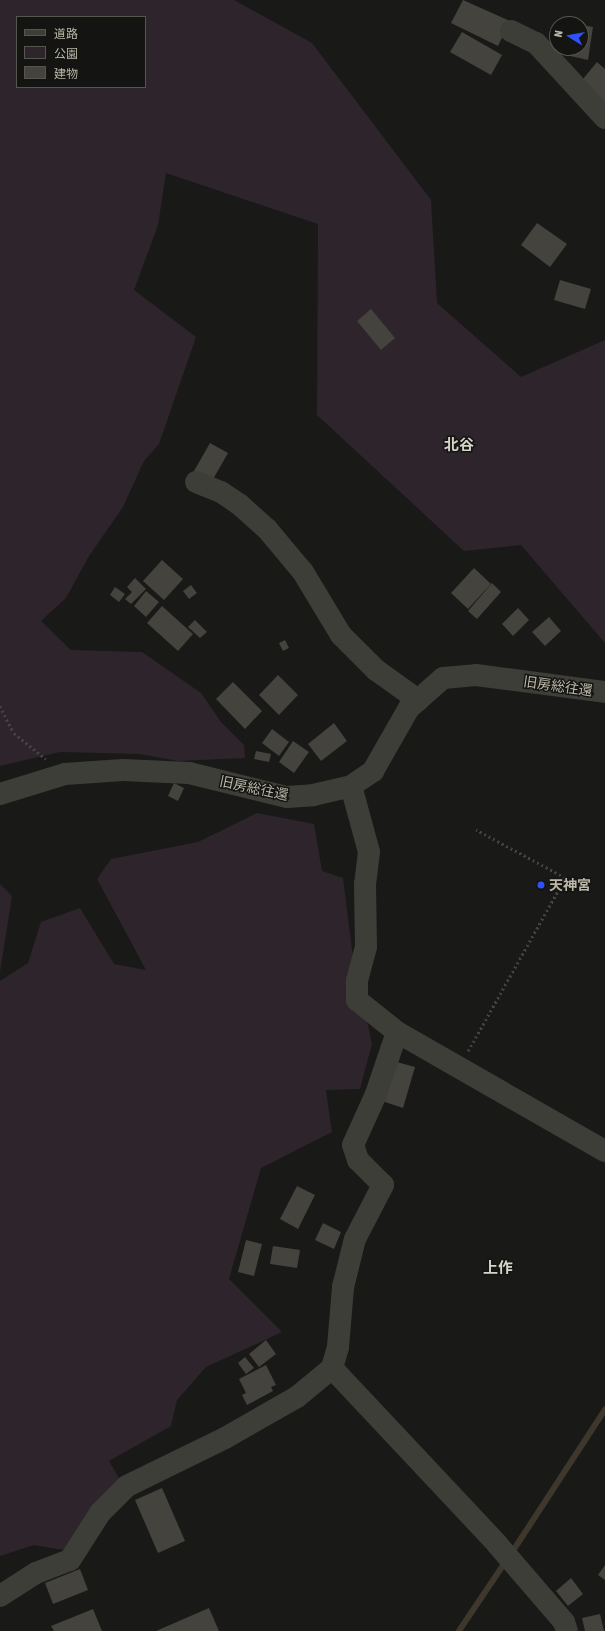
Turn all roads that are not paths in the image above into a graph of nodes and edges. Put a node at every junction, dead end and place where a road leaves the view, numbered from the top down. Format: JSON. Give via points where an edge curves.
{"nodes":[{"id":1,"x":511,"y":31,"type":"dead end"},
{"id":2,"x":605,"y":118,"type":"edge"},
{"id":3,"x":196,"y":482,"type":"dead end"},
{"id":4,"x":605,"y":692,"type":"edge"},
{"id":5,"x":418,"y":700,"type":"junction"},
{"id":6,"x":352,"y":786,"type":"junction"},
{"id":7,"x":0,"y":794,"type":"edge"},
{"id":8,"x":397,"y":1032,"type":"junction"},
{"id":9,"x":605,"y":1151,"type":"edge"},
{"id":10,"x":332,"y":1368,"type":"junction"},
{"id":11,"x":0,"y":1596,"type":"edge"},
{"id":12,"x":567,"y":1631,"type":"edge"}],
"edges":[{"from":1,"to":2,"type":"street","via":[[536,43]]},
{"from":3,"to":5,"type":"street","via":[[233,500],[267,530],[303,572],[341,635],[376,670]]},
{"from":4,"to":5,"type":"street","name":"旧房総往還","via":[[476,674],[443,678]]},
{"from":5,"to":6,"type":"street","name":"旧房総往還","via":[[409,708],[373,772]]},
{"from":6,"to":7,"type":"street","name":"旧房総往還","via":[[313,795],[287,797],[189,773],[123,770],[65,774]]},
{"from":6,"to":8,"type":"street","via":[[369,852],[365,884],[366,946],[357,981],[357,1000]]},
{"from":8,"to":9,"type":"street"},
{"from":8,"to":10,"type":"street","via":[[376,1094],[353,1145],[358,1160],[383,1185],[355,1239],[343,1287],[338,1347]]},
{"from":10,"to":11,"type":"street","via":[[297,1396],[225,1438],[127,1486],[100,1513],[70,1560],[36,1573]]},
{"from":10,"to":12,"type":"street","via":[[497,1544],[564,1622]]}]}
